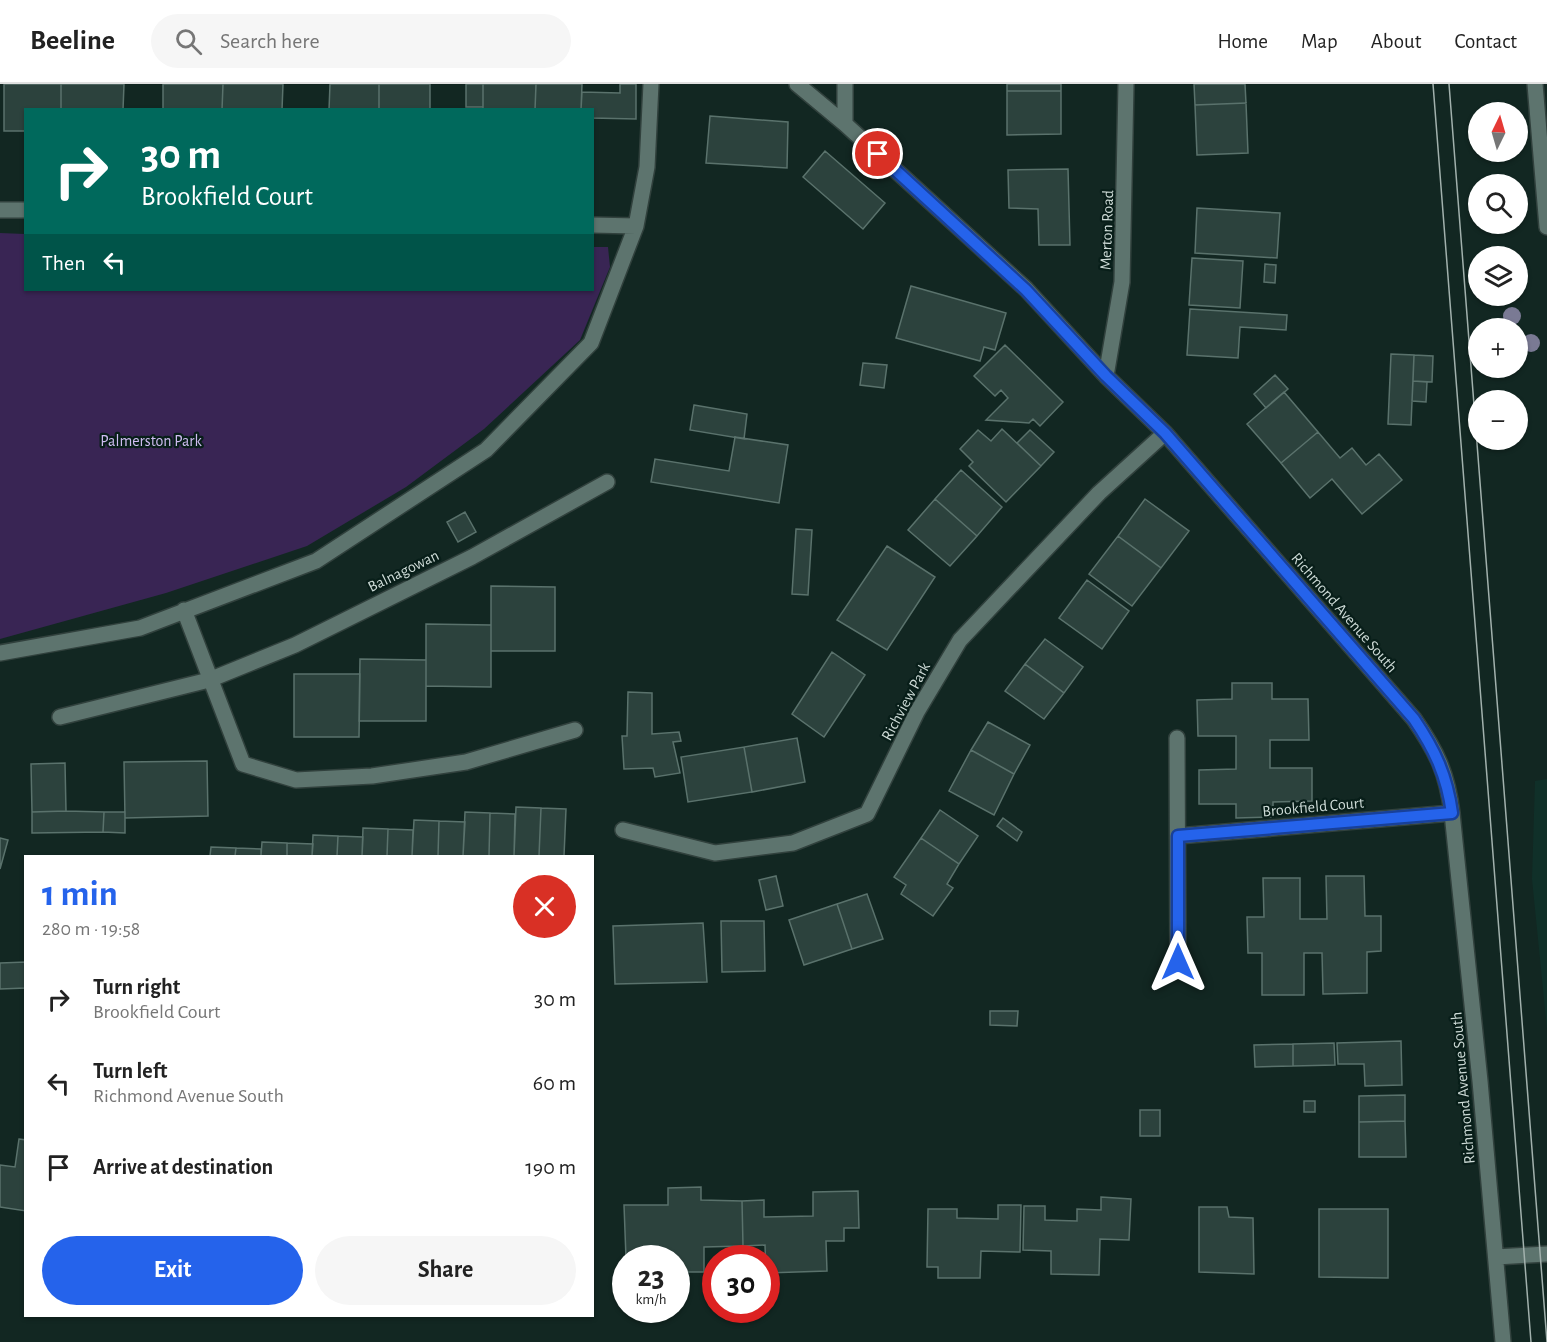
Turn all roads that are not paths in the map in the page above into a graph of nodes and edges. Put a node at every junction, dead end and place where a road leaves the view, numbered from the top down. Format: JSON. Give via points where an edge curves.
{"nodes":[{"id":1,"x":651,"y":84,"type":"edge"},
{"id":2,"x":797,"y":84,"type":"edge"},
{"id":3,"x":845,"y":84,"type":"edge"},
{"id":4,"x":1126,"y":84,"type":"edge"},
{"id":5,"x":1535,"y":84,"type":"edge"},
{"id":6,"x":845,"y":124,"type":"junction"},
{"id":7,"x":1545,"y":183,"type":"edge"},
{"id":8,"x":0,"y":210,"type":"edge"},
{"id":9,"x":24,"y":210,"type":"edge"},
{"id":10,"x":594,"y":225,"type":"edge"},
{"id":11,"x":636,"y":226,"type":"junction"},
{"id":12,"x":1547,"y":227,"type":"edge"},
{"id":13,"x":1106,"y":376,"type":"junction"},
{"id":14,"x":1165,"y":433,"type":"junction"},
{"id":15,"x":608,"y":482,"type":"dead end"},
{"id":16,"x":184,"y":610,"type":"junction"},
{"id":17,"x":0,"y":652,"type":"edge"},
{"id":18,"x":209,"y":680,"type":"junction"},
{"id":19,"x":60,"y":717,"type":"dead end"},
{"id":20,"x":575,"y":730,"type":"dead end"},
{"id":21,"x":1177,"y":738,"type":"dead end"},
{"id":22,"x":1452,"y":813,"type":"junction"},
{"id":23,"x":623,"y":830,"type":"dead end"},
{"id":24,"x":1178,"y":836,"type":"junction"},
{"id":25,"x":1178,"y":962,"type":"dead end"},
{"id":26,"x":1547,"y":1254,"type":"edge"},
{"id":27,"x":1496,"y":1257,"type":"junction"},
{"id":28,"x":1503,"y":1342,"type":"edge"}],
"edges":[{"from":1,"to":11,"type":"street","via":[[647,167]]},
{"from":2,"to":6,"type":"street","name":"Richmond Avenue South"},
{"from":3,"to":6,"type":"street"},
{"from":4,"to":13,"type":"street","name":"Merton Road","via":[[1122,282]]},
{"from":5,"to":7,"type":"street"},
{"from":6,"to":13,"type":"street","name":"Richmond Avenue South","via":[[1026,290]]},
{"from":7,"to":12,"type":"street"},
{"from":8,"to":9,"type":"street"},
{"from":10,"to":11,"type":"street"},
{"from":11,"to":16,"type":"street","via":[[591,343],[486,450],[316,561]]},
{"from":13,"to":14,"type":"street","name":"Richmond Avenue South"},
{"from":14,"to":22,"type":"street","name":"Richmond Avenue South","via":[[1414,719],[1445,772]]},
{"from":14,"to":23,"type":"street","name":"Richview Park","via":[[1099,493],[960,640],[917,712],[867,814],[793,843],[715,853]]},
{"from":15,"to":18,"type":"street","name":"Balnagowan","via":[[295,645]]},
{"from":16,"to":17,"type":"street","via":[[140,628]]},
{"from":16,"to":18,"type":"street"},
{"from":18,"to":19,"type":"street","name":"Balnagowan"},
{"from":18,"to":20,"type":"street","via":[[243,764],[296,780],[372,776],[465,762]]},
{"from":21,"to":24,"type":"street"},
{"from":22,"to":24,"type":"street","name":"Brookfield Court"},
{"from":22,"to":27,"type":"street","name":"Richmond Avenue South"},
{"from":24,"to":25,"type":"street"},
{"from":26,"to":27,"type":"street"},
{"from":27,"to":28,"type":"street","name":"Richmond Avenue South"}]}
